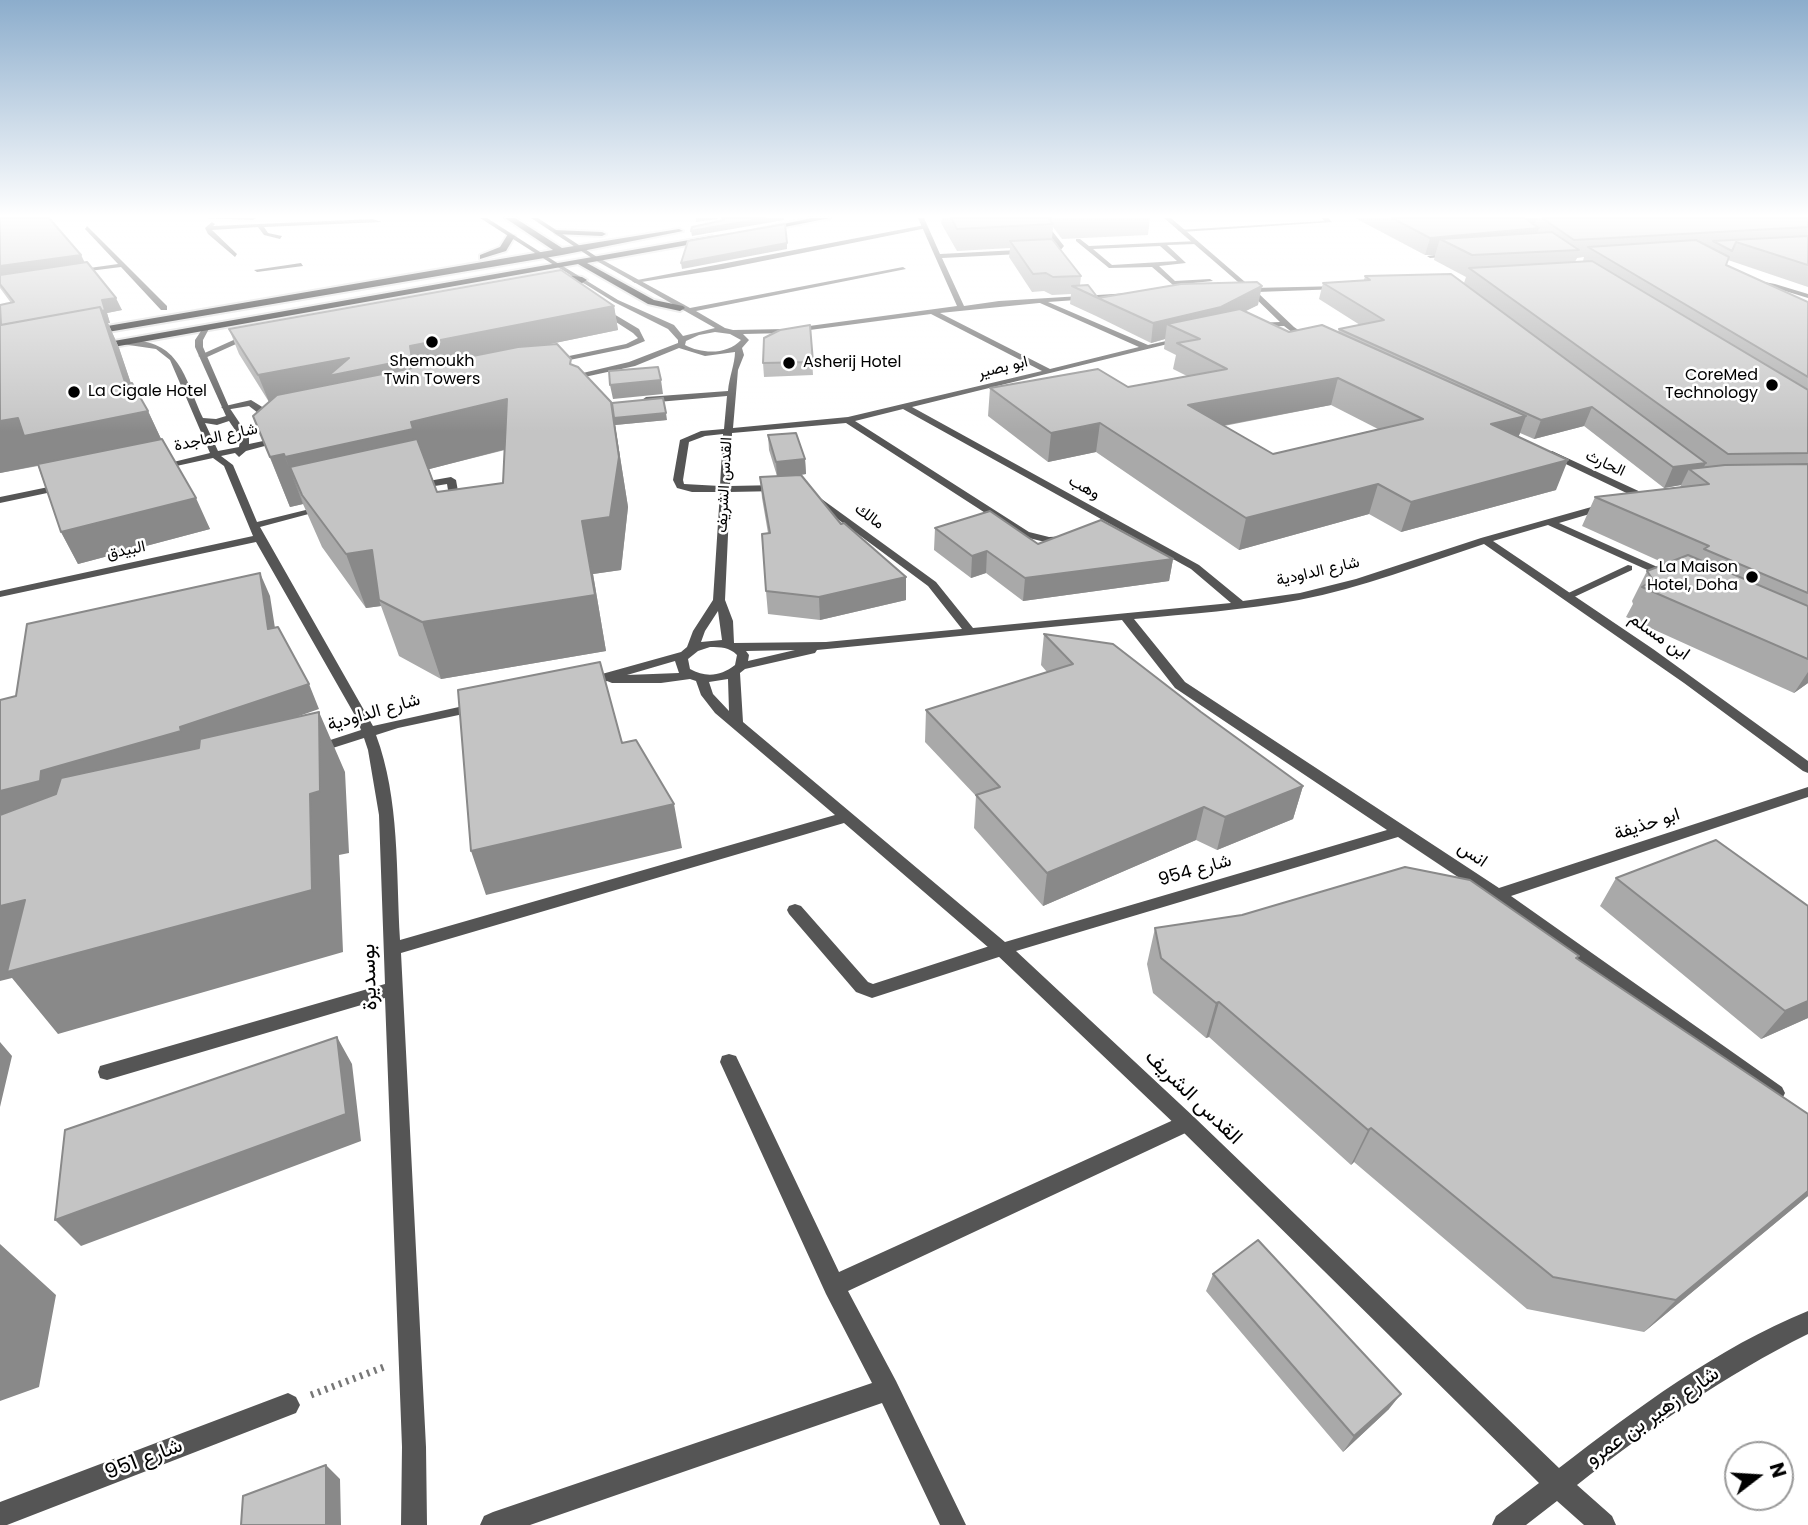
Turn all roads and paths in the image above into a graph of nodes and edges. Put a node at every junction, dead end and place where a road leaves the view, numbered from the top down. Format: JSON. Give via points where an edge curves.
{"nodes":[{"id":1,"x":146,"y":289,"type":"edge"},
{"id":2,"x":333,"y":289,"type":"edge"},
{"id":3,"x":376,"y":289,"type":"edge"},
{"id":4,"x":424,"y":289,"type":"edge"},
{"id":5,"x":597,"y":289,"type":"edge"},
{"id":6,"x":627,"y":289,"type":"edge"},
{"id":7,"x":649,"y":289,"type":"edge"},
{"id":8,"x":795,"y":289,"type":"edge"},
{"id":9,"x":953,"y":289,"type":"edge"},
{"id":10,"x":1273,"y":289,"type":"edge"},
{"id":11,"x":1786,"y":289,"type":"edge"},
{"id":12,"x":1239,"y":290,"type":"edge"},
{"id":13,"x":1251,"y":290,"type":"junction"},
{"id":14,"x":1146,"y":294,"type":"edge"},
{"id":15,"x":1808,"y":296,"type":"edge"},
{"id":16,"x":1038,"y":300,"type":"junction"},
{"id":17,"x":597,"y":306,"type":"edge"},
{"id":18,"x":961,"y":307,"type":"junction"},
{"id":19,"x":164,"y":308,"type":"dead end"},
{"id":20,"x":684,"y":310,"type":"junction"},
{"id":21,"x":930,"y":311,"type":"junction"},
{"id":22,"x":230,"y":323,"type":"junction"},
{"id":23,"x":1284,"y":324,"type":"junction"},
{"id":24,"x":1249,"y":326,"type":"edge"},
{"id":25,"x":208,"y":327,"type":"junction"},
{"id":26,"x":812,"y":328,"type":"junction"},
{"id":27,"x":729,"y":332,"type":"junction"},
{"id":28,"x":261,"y":333,"type":"edge"},
{"id":29,"x":1194,"y":337,"type":"edge"},
{"id":30,"x":125,"y":342,"type":"junction"},
{"id":31,"x":682,"y":342,"type":"junction"},
{"id":32,"x":741,"y":346,"type":"junction"},
{"id":33,"x":1321,"y":346,"type":"edge"},
{"id":34,"x":1147,"y":348,"type":"junction"},
{"id":35,"x":709,"y":353,"type":"junction"},
{"id":36,"x":202,"y":356,"type":"junction"},
{"id":37,"x":554,"y":362,"type":"junction"},
{"id":38,"x":541,"y":365,"type":"edge"},
{"id":39,"x":734,"y":370,"type":"junction"},
{"id":40,"x":1048,"y":371,"type":"junction"},
{"id":41,"x":210,"y":373,"type":"junction"},
{"id":42,"x":575,"y":377,"type":"junction"},
{"id":43,"x":181,"y":379,"type":"junction"},
{"id":44,"x":561,"y":380,"type":"edge"},
{"id":45,"x":732,"y":393,"type":"junction"},
{"id":46,"x":634,"y":401,"type":"edge"},
{"id":47,"x":225,"y":407,"type":"junction"},
{"id":48,"x":905,"y":407,"type":"junction"},
{"id":49,"x":231,"y":417,"type":"junction"},
{"id":50,"x":286,"y":418,"type":"edge"},
{"id":51,"x":198,"y":420,"type":"junction"},
{"id":52,"x":848,"y":420,"type":"junction"},
{"id":53,"x":728,"y":431,"type":"junction"},
{"id":54,"x":293,"y":438,"type":"edge"},
{"id":55,"x":243,"y":449,"type":"junction"},
{"id":56,"x":1542,"y":449,"type":"edge"},
{"id":57,"x":215,"y":455,"type":"junction"},
{"id":58,"x":228,"y":465,"type":"junction"},
{"id":59,"x":148,"y":469,"type":"edge"},
{"id":60,"x":81,"y":483,"type":"edge"},
{"id":61,"x":411,"y":487,"type":"edge"},
{"id":62,"x":723,"y":490,"type":"junction"},
{"id":63,"x":1656,"y":493,"type":"edge"},
{"id":64,"x":1641,"y":496,"type":"junction"},
{"id":65,"x":0,"y":500,"type":"edge"},
{"id":66,"x":1628,"y":500,"type":"edge"},
{"id":67,"x":1615,"y":503,"type":"edge"},
{"id":68,"x":332,"y":507,"type":"edge"},
{"id":69,"x":458,"y":521,"type":"edge"},
{"id":70,"x":1549,"y":522,"type":"junction"},
{"id":71,"x":1115,"y":523,"type":"junction"},
{"id":72,"x":1101,"y":527,"type":"edge"},
{"id":73,"x":256,"y":532,"type":"junction"},
{"id":74,"x":1075,"y":535,"type":"edge"},
{"id":75,"x":1485,"y":540,"type":"junction"},
{"id":76,"x":1628,"y":568,"type":"dead end"},
{"id":77,"x":1683,"y":583,"type":"edge"},
{"id":78,"x":0,"y":594,"type":"edge"},
{"id":79,"x":1569,"y":596,"type":"junction"},
{"id":80,"x":719,"y":600,"type":"junction"},
{"id":81,"x":1241,"y":605,"type":"junction"},
{"id":82,"x":1125,"y":616,"type":"junction"},
{"id":83,"x":969,"y":630,"type":"junction"},
{"id":84,"x":731,"y":646,"type":"junction"},
{"id":85,"x":826,"y":646,"type":"junction"},
{"id":86,"x":689,"y":651,"type":"junction"},
{"id":87,"x":737,"y":669,"type":"junction"},
{"id":88,"x":696,"y":677,"type":"junction"},
{"id":89,"x":604,"y":679,"type":"junction"},
{"id":90,"x":578,"y":684,"type":"edge"},
{"id":91,"x":489,"y":704,"type":"edge"},
{"id":92,"x":736,"y":722,"type":"junction"},
{"id":93,"x":368,"y":732,"type":"junction"},
{"id":94,"x":300,"y":755,"type":"edge"},
{"id":95,"x":1808,"y":768,"type":"edge"},
{"id":96,"x":1808,"y":792,"type":"edge"},
{"id":97,"x":848,"y":817,"type":"junction"},
{"id":98,"x":1400,"y":831,"type":"junction"},
{"id":99,"x":1497,"y":895,"type":"junction"},
{"id":100,"x":795,"y":910,"type":"dead end"},
{"id":101,"x":392,"y":949,"type":"junction"},
{"id":102,"x":1002,"y":949,"type":"junction"},
{"id":103,"x":393,"y":989,"type":"junction"},
{"id":104,"x":729,"y":1062,"type":"dead end"},
{"id":105,"x":107,"y":1072,"type":"dead end"},
{"id":106,"x":1787,"y":1102,"type":"edge"},
{"id":107,"x":1187,"y":1123,"type":"junction"},
{"id":108,"x":834,"y":1286,"type":"junction"},
{"id":109,"x":1808,"y":1322,"type":"edge"},
{"id":110,"x":411,"y":1356,"type":"junction"},
{"id":111,"x":888,"y":1389,"type":"junction"},
{"id":112,"x":288,"y":1405,"type":"joint"},
{"id":113,"x":1557,"y":1483,"type":"junction"},
{"id":114,"x":0,"y":1515,"type":"edge"},
{"id":115,"x":414,"y":1525,"type":"edge"},
{"id":116,"x":493,"y":1525,"type":"edge"},
{"id":117,"x":953,"y":1525,"type":"edge"},
{"id":118,"x":1505,"y":1525,"type":"edge"},
{"id":119,"x":1604,"y":1525,"type":"edge"}],
"edges":[{"from":1,"to":19,"type":"street"},
{"from":2,"to":30,"type":"highway","via":[[75,342]]},
{"from":3,"to":22,"type":"highway"},
{"from":4,"to":22,"type":"highway"},
{"from":5,"to":31,"type":"street","via":[[671,327]]},
{"from":6,"to":20,"type":"highway","via":[[651,302]]},
{"from":7,"to":20,"type":"street"},
{"from":8,"to":20,"type":"street"},
{"from":9,"to":18,"type":"street"},
{"from":10,"to":13,"type":"street"},
{"from":11,"to":15,"type":"street"},
{"from":12,"to":13,"type":"street"},
{"from":13,"to":23,"type":"street"},
{"from":14,"to":16,"type":"street"},
{"from":16,"to":18,"type":"street"},
{"from":16,"to":34,"type":"street"},
{"from":17,"to":37,"type":"street","via":[[642,339]]},
{"from":18,"to":21,"type":"street"},
{"from":20,"to":27,"type":"street"},
{"from":21,"to":26,"type":"street"},
{"from":21,"to":40,"type":"street"},
{"from":22,"to":25,"type":"highway"},
{"from":23,"to":24,"type":"street"},
{"from":23,"to":33,"type":"street"},
{"from":25,"to":30,"type":"highway"},
{"from":25,"to":36,"type":"street","via":[[199,340]]},
{"from":26,"to":27,"type":"street"},
{"from":26,"to":32,"type":"street"},
{"from":27,"to":31,"type":"street","via":[[700,332]]},
{"from":27,"to":32,"type":"street","via":[[744,338]]},
{"from":28,"to":36,"type":"street"},
{"from":29,"to":34,"type":"street","name":"ابو بصير"},
{"from":30,"to":43,"type":"street","via":[[167,352]]},
{"from":31,"to":35,"type":"street","via":[[687,350]]},
{"from":31,"to":42,"type":"street","via":[[632,364]]},
{"from":32,"to":35,"type":"street"},
{"from":32,"to":39,"type":"street","name":"القدس الشريف"},
{"from":34,"to":40,"type":"street","name":"ابو بصير"},
{"from":35,"to":39,"type":"street"},
{"from":36,"to":41,"type":"street"},
{"from":37,"to":38,"type":"street"},
{"from":37,"to":42,"type":"street"},
{"from":39,"to":45,"type":"street","name":"القدس الشريف"},
{"from":40,"to":48,"type":"street","name":"ابو بصير"},
{"from":41,"to":43,"type":"street"},
{"from":41,"to":47,"type":"street"},
{"from":42,"to":44,"type":"street"},
{"from":43,"to":51,"type":"street"},
{"from":45,"to":46,"type":"street"},
{"from":45,"to":53,"type":"street","name":"القدس الشريف"},
{"from":47,"to":49,"type":"street"},
{"from":47,"to":50,"type":"street","via":[[251,403],[271,418]]},
{"from":48,"to":52,"type":"street","name":"ابو بصير"},
{"from":48,"to":71,"type":"street","name":"وهب"},
{"from":49,"to":51,"type":"street","via":[[217,422]]},
{"from":49,"to":55,"type":"street","via":[[244,437]]},
{"from":51,"to":57,"type":"street"},
{"from":52,"to":53,"type":"street","name":"ابو بصير"},
{"from":52,"to":74,"type":"street","via":[[1026,534],[1049,540]]},
{"from":53,"to":62,"type":"street","name":"القدس الشريف"},
{"from":53,"to":62,"type":"street","name":"ابو بصير","via":[[685,440],[678,480],[685,488]]},
{"from":54,"to":55,"type":"street","name":"شارع الماجدة"},
{"from":55,"to":57,"type":"street","name":"شارع الماجدة"},
{"from":55,"to":58,"type":"street"},
{"from":56,"to":64,"type":"street","name":"الحارث"},
{"from":57,"to":58,"type":"street"},
{"from":57,"to":59,"type":"street","name":"شارع الماجدة"},
{"from":58,"to":73,"type":"street","name":"بوسديرة"},
{"from":60,"to":65,"type":"street"},
{"from":61,"to":69,"type":"street","via":[[451,480]]},
{"from":62,"to":80,"type":"street","name":"القدس الشريف"},
{"from":62,"to":83,"type":"street","name":"مالك","via":[[793,489],[811,494],[932,584]]},
{"from":63,"to":64,"type":"street"},
{"from":64,"to":66,"type":"street"},
{"from":67,"to":70,"type":"street","name":"شارع الداودية"},
{"from":68,"to":73,"type":"street","name":"البيدق"},
{"from":70,"to":75,"type":"street","name":"شارع الداودية"},
{"from":70,"to":77,"type":"street"},
{"from":71,"to":72,"type":"street"},
{"from":71,"to":81,"type":"street","name":"وهب","via":[[1195,567]]},
{"from":73,"to":78,"type":"street","name":"البيدق"},
{"from":73,"to":93,"type":"street","name":"بوسديرة"},
{"from":75,"to":79,"type":"street","name":"ابن مسلم"},
{"from":75,"to":81,"type":"street","name":"شارع الداودية","via":[[1359,582]]},
{"from":76,"to":79,"type":"street"},
{"from":79,"to":95,"type":"street","name":"ابن مسلم"},
{"from":80,"to":84,"type":"street","name":"القدس الشريف"},
{"from":80,"to":86,"type":"street"},
{"from":81,"to":82,"type":"street","name":"شارع الداودية"},
{"from":82,"to":83,"type":"street","name":"شارع الداودية"},
{"from":82,"to":98,"type":"street","name":"انس","via":[[1180,685]]},
{"from":83,"to":85,"type":"street","name":"شارع الداودية"},
{"from":84,"to":85,"type":"street","name":"شارع الداودية"},
{"from":84,"to":86,"type":"street","name":"شارع الداودية","via":[[710,643]]},
{"from":84,"to":87,"type":"street","name":"القدس الشريف","via":[[743,655]]},
{"from":85,"to":87,"type":"street","name":"شارع الداودية"},
{"from":86,"to":88,"type":"street","name":"القدس الشريف","via":[[681,666]]},
{"from":86,"to":89,"type":"street"},
{"from":87,"to":88,"type":"street","name":"شارع الداودية","via":[[719,678]]},
{"from":87,"to":92,"type":"street"},
{"from":88,"to":89,"type":"street"},
{"from":88,"to":92,"type":"street","name":"القدس الشريف","via":[[707,695]]},
{"from":89,"to":90,"type":"street"},
{"from":91,"to":93,"type":"street","name":"شارع الداودية"},
{"from":92,"to":97,"type":"street","name":"القدس الشريف"},
{"from":93,"to":94,"type":"street","name":"شارع الداودية"},
{"from":93,"to":101,"type":"street","name":"بوسديرة","via":[[386,816]]},
{"from":96,"to":99,"type":"street","name":"ابو حذيفة"},
{"from":97,"to":101,"type":"street"},
{"from":97,"to":102,"type":"street","name":"القدس الشريف"},
{"from":98,"to":99,"type":"street","name":"انس"},
{"from":98,"to":102,"type":"street","name":"شارع 954"},
{"from":99,"to":106,"type":"street","name":"انس"},
{"from":100,"to":102,"type":"street","name":"شارع 954","via":[[862,987],[872,991]]},
{"from":101,"to":103,"type":"street","name":"بوسديرة"},
{"from":102,"to":107,"type":"street","name":"القدس الشريف"},
{"from":103,"to":105,"type":"street"},
{"from":103,"to":110,"type":"street","name":"بوسديرة"},
{"from":104,"to":108,"type":"street"},
{"from":107,"to":108,"type":"street"},
{"from":107,"to":113,"type":"street","name":"القدس الشريف"},
{"from":108,"to":111,"type":"street"},
{"from":109,"to":113,"type":"street","name":"شارع زهير بن عمرو","via":[[1769,1339],[1670,1402]]},
{"from":110,"to":112,"type":"path"},
{"from":110,"to":115,"type":"street","name":"بوسديرة"},
{"from":111,"to":116,"type":"street"},
{"from":111,"to":117,"type":"street"},
{"from":112,"to":114,"type":"street","name":"شارع 951"},
{"from":113,"to":118,"type":"street","name":"شارع زهير بن عمرو"},
{"from":113,"to":119,"type":"street","name":"القدس الشريف"}]}
